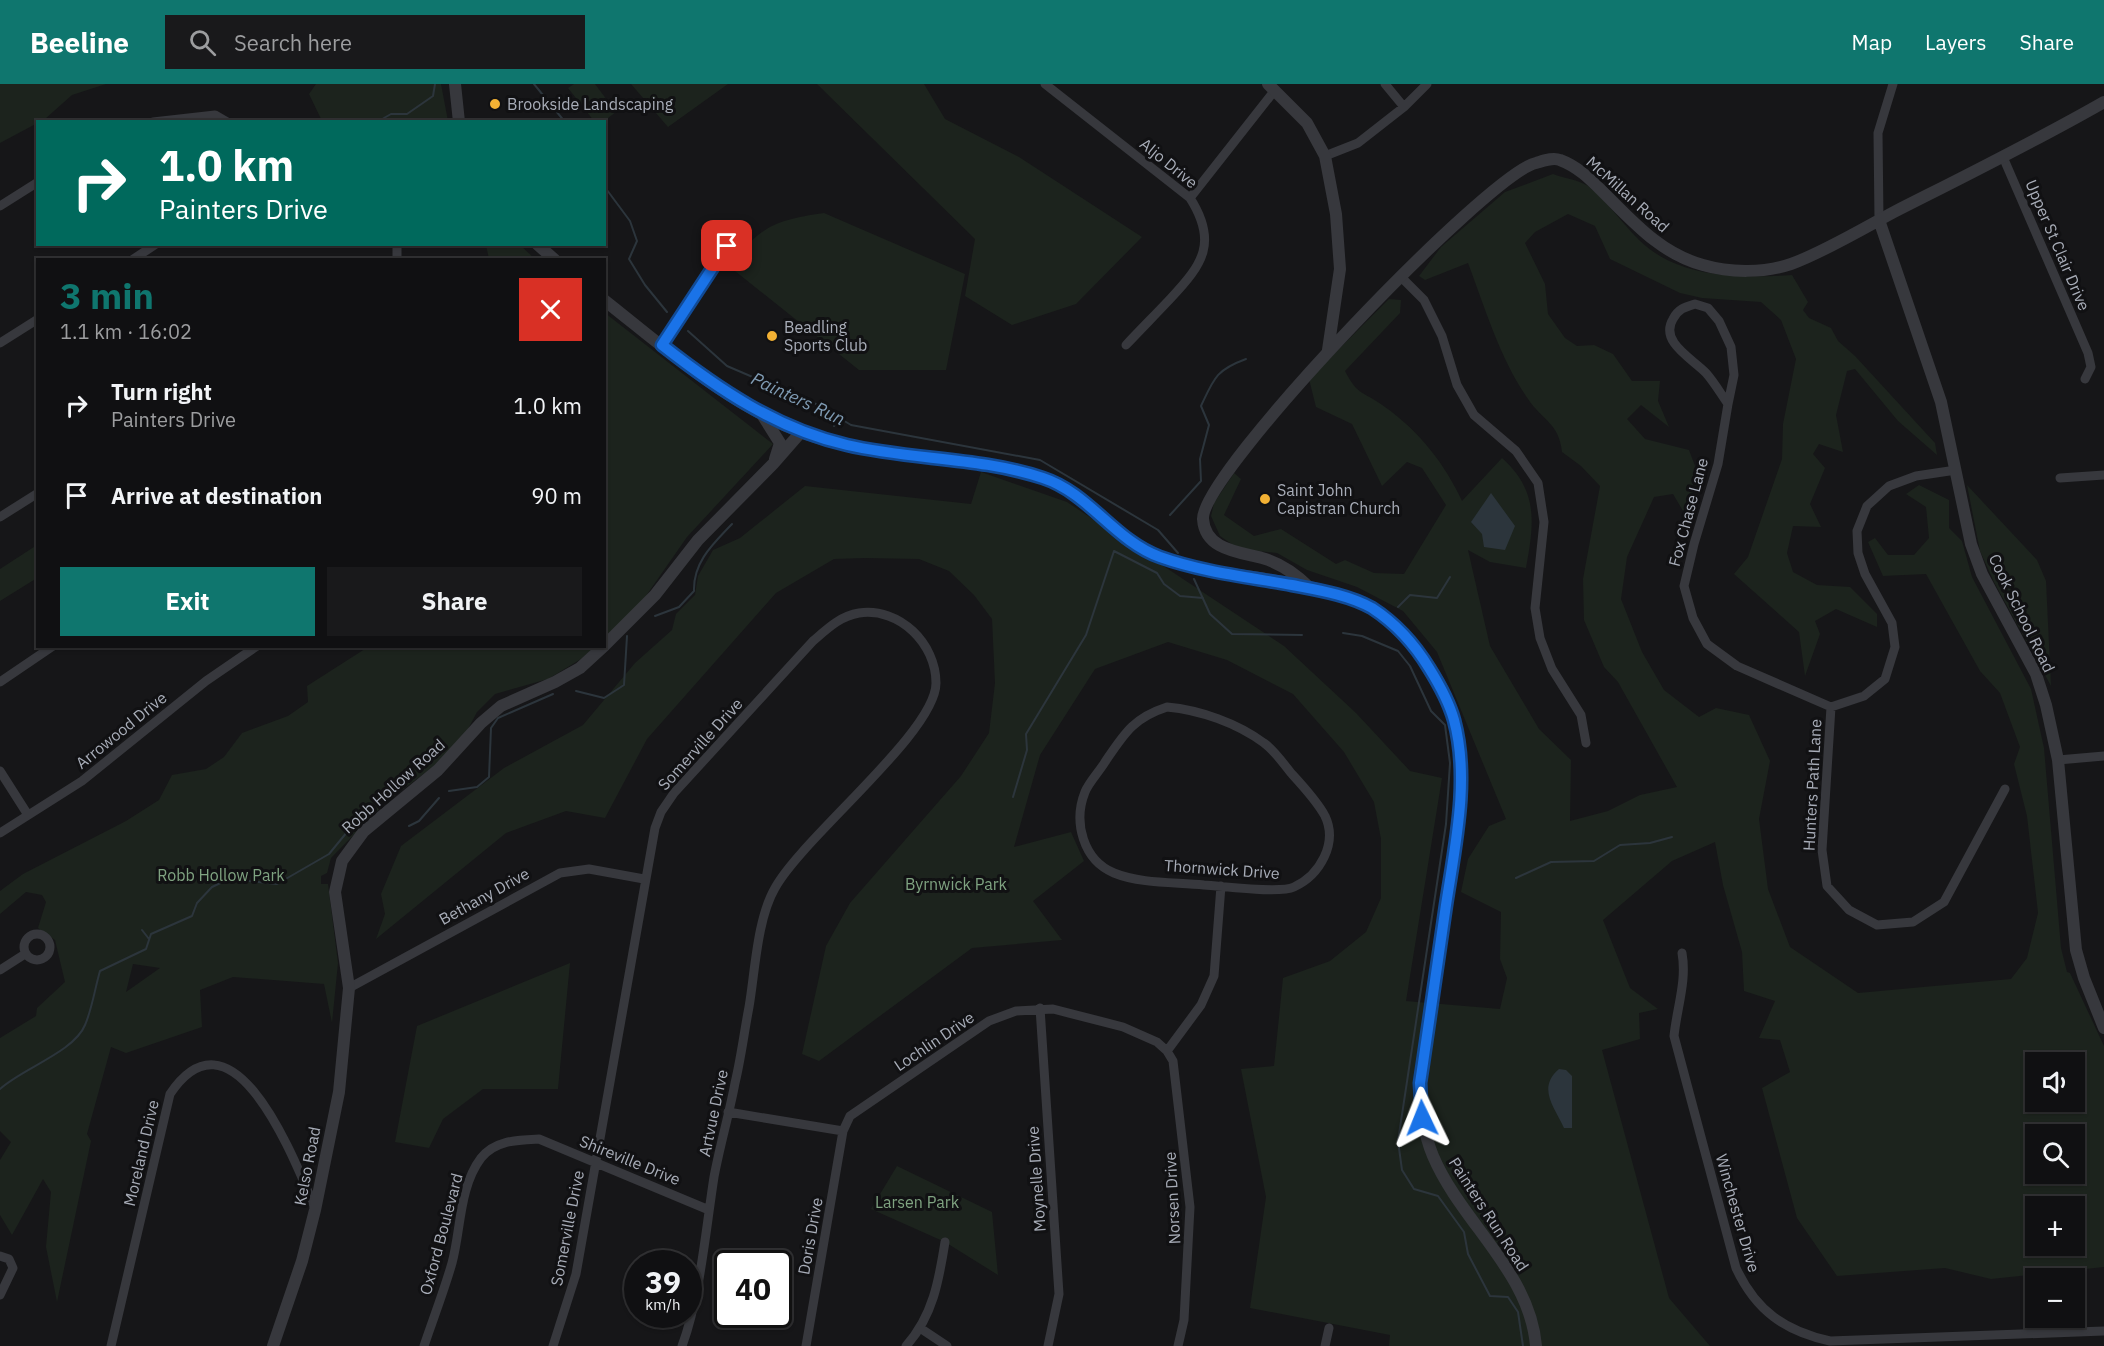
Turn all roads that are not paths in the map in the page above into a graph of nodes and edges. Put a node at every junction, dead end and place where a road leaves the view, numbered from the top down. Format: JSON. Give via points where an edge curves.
{"nodes":[{"id":1,"x":455,"y":84,"type":"edge"},
{"id":2,"x":1045,"y":84,"type":"edge"},
{"id":3,"x":1385,"y":84,"type":"edge"},
{"id":4,"x":1427,"y":84,"type":"edge"},
{"id":5,"x":1891,"y":85,"type":"edge"},
{"id":6,"x":1272,"y":87,"type":"edge"},
{"id":7,"x":2104,"y":102,"type":"edge"},
{"id":8,"x":1404,"y":106,"type":"junction"},
{"id":9,"x":171,"y":120,"type":"edge"},
{"id":10,"x":224,"y":120,"type":"edge"},
{"id":11,"x":459,"y":120,"type":"edge"},
{"id":12,"x":1325,"y":156,"type":"junction"},
{"id":13,"x":2003,"y":157,"type":"junction"},
{"id":14,"x":36,"y":183,"type":"edge"},
{"id":15,"x":1190,"y":198,"type":"junction"},
{"id":16,"x":0,"y":206,"type":"edge"},
{"id":17,"x":1879,"y":220,"type":"junction"},
{"id":18,"x":732,"y":235,"type":"dead end"},
{"id":19,"x":153,"y":246,"type":"edge"},
{"id":20,"x":539,"y":246,"type":"edge"},
{"id":21,"x":147,"y":250,"type":"junction"},
{"id":22,"x":135,"y":258,"type":"edge"},
{"id":23,"x":152,"y":258,"type":"edge"},
{"id":24,"x":553,"y":258,"type":"edge"},
{"id":25,"x":1402,"y":278,"type":"junction"},
{"id":26,"x":606,"y":302,"type":"edge"},
{"id":27,"x":36,"y":320,"type":"edge"},
{"id":28,"x":0,"y":343,"type":"edge"},
{"id":29,"x":662,"y":345,"type":"junction"},
{"id":30,"x":1126,"y":345,"type":"dead end"},
{"id":31,"x":1328,"y":350,"type":"junction"},
{"id":32,"x":2085,"y":379,"type":"dead end"},
{"id":33,"x":1728,"y":404,"type":"junction"},
{"id":34,"x":760,"y":413,"type":"junction"},
{"id":35,"x":801,"y":432,"type":"junction"},
{"id":36,"x":773,"y":464,"type":"junction"},
{"id":37,"x":1956,"y":470,"type":"junction"},
{"id":38,"x":2104,"y":475,"type":"edge"},
{"id":39,"x":2060,"y":478,"type":"dead end"},
{"id":40,"x":36,"y":494,"type":"edge"},
{"id":41,"x":0,"y":517,"type":"edge"},
{"id":42,"x":1310,"y":588,"type":"junction"},
{"id":43,"x":606,"y":644,"type":"edge"},
{"id":44,"x":49,"y":648,"type":"edge"},
{"id":45,"x":254,"y":648,"type":"edge"},
{"id":46,"x":602,"y":648,"type":"edge"},
{"id":47,"x":0,"y":682,"type":"edge"},
{"id":48,"x":1831,"y":707,"type":"junction"},
{"id":49,"x":1586,"y":743,"type":"dead end"},
{"id":50,"x":2104,"y":756,"type":"edge"},
{"id":51,"x":2058,"y":760,"type":"junction"},
{"id":52,"x":0,"y":771,"type":"edge"},
{"id":53,"x":2005,"y":789,"type":"dead end"},
{"id":54,"x":28,"y":815,"type":"junction"},
{"id":55,"x":0,"y":833,"type":"edge"},
{"id":56,"x":644,"y":879,"type":"junction"},
{"id":57,"x":775,"y":886,"type":"joint"},
{"id":58,"x":1221,"y":886,"type":"junction"},
{"id":59,"x":1682,"y":953,"type":"dead end"},
{"id":60,"x":25,"y":954,"type":"dead end"},
{"id":61,"x":0,"y":970,"type":"edge"},
{"id":62,"x":349,"y":988,"type":"junction"},
{"id":63,"x":1040,"y":1008,"type":"junction"},
{"id":64,"x":2104,"y":1028,"type":"edge"},
{"id":65,"x":1167,"y":1051,"type":"junction"},
{"id":66,"x":728,"y":1112,"type":"junction"},
{"id":67,"x":843,"y":1131,"type":"junction"},
{"id":68,"x":539,"y":1139,"type":"joint"},
{"id":69,"x":596,"y":1162,"type":"junction"},
{"id":70,"x":315,"y":1210,"type":"junction"},
{"id":71,"x":709,"y":1210,"type":"junction"},
{"id":72,"x":945,"y":1242,"type":"dead end"},
{"id":73,"x":0,"y":1256,"type":"edge"},
{"id":74,"x":0,"y":1295,"type":"edge"},
{"id":75,"x":920,"y":1328,"type":"junction"},
{"id":76,"x":1329,"y":1328,"type":"dead end"},
{"id":77,"x":2104,"y":1331,"type":"edge"},
{"id":78,"x":683,"y":1344,"type":"edge"},
{"id":79,"x":111,"y":1346,"type":"edge"},
{"id":80,"x":273,"y":1346,"type":"edge"},
{"id":81,"x":424,"y":1346,"type":"edge"},
{"id":82,"x":553,"y":1346,"type":"edge"},
{"id":83,"x":693,"y":1346,"type":"edge"},
{"id":84,"x":806,"y":1346,"type":"edge"},
{"id":85,"x":906,"y":1346,"type":"edge"},
{"id":86,"x":947,"y":1346,"type":"edge"},
{"id":87,"x":1048,"y":1346,"type":"edge"},
{"id":88,"x":1178,"y":1346,"type":"edge"},
{"id":89,"x":1325,"y":1346,"type":"edge"},
{"id":90,"x":1536,"y":1346,"type":"edge"}],
"edges":[{"from":1,"to":11,"type":"street"},
{"from":2,"to":15,"type":"street","name":"Aljo Drive"},
{"from":3,"to":8,"type":"street"},
{"from":4,"to":8,"type":"street"},
{"from":5,"to":17,"type":"street","via":[[1878,133]]},
{"from":6,"to":12,"type":"street","via":[[1307,123]]},
{"from":6,"to":15,"type":"street"},
{"from":7,"to":13,"type":"street","name":"McMillan Road"},
{"from":8,"to":12,"type":"street","via":[[1358,143]]},
{"from":9,"to":10,"type":"street","via":[[215,115]]},
{"from":12,"to":31,"type":"street","via":[[1336,214],[1340,269]]},
{"from":13,"to":17,"type":"street","name":"McMillan Road"},
{"from":13,"to":32,"type":"street","name":"Upper St Clair Drive","via":[[2088,353],[2091,367]]},
{"from":14,"to":16,"type":"street"},
{"from":15,"to":30,"type":"street","name":"Aljo Drive","via":[[1202,216],[1204,253],[1193,274]]},
{"from":17,"to":25,"type":"street","name":"McMillan Road","via":[[1791,264],[1748,272],[1703,266],[1667,251],[1583,172],[1557,158],[1531,164],[1493,188]]},
{"from":17,"to":37,"type":"street","name":"Cook School Road","via":[[1941,402]]},
{"from":18,"to":29,"type":"street","via":[[722,257]]},
{"from":19,"to":21,"type":"street"},
{"from":20,"to":24,"type":"street"},
{"from":21,"to":22,"type":"street"},
{"from":21,"to":23,"type":"street"},
{"from":25,"to":31,"type":"street","name":"McMillan Road"},
{"from":25,"to":49,"type":"street","via":[[1424,300],[1442,336],[1457,385],[1474,415],[1516,451],[1538,483],[1544,522],[1535,608],[1540,638],[1552,669],[1581,715]]},
{"from":26,"to":29,"type":"street","name":"Painters Run Road"},
{"from":27,"to":28,"type":"street"},
{"from":29,"to":34,"type":"street","name":"Painters Run Road","via":[[701,376]]},
{"from":31,"to":42,"type":"street","name":"McMillan Road","via":[[1220,481],[1204,508],[1203,522],[1218,545],[1235,554],[1263,558],[1297,575]]},
{"from":33,"to":33,"type":"street","name":"Fox Chase Lane","via":[[1707,374],[1671,337],[1670,324],[1683,307],[1695,304],[1708,308],[1719,321],[1731,347],[1734,375]]},
{"from":33,"to":48,"type":"street","name":"Fox Chase Lane","via":[[1718,464],[1684,586],[1693,618],[1707,644],[1737,666]]},
{"from":34,"to":35,"type":"street","name":"Painters Run Road"},
{"from":34,"to":36,"type":"street","via":[[780,443]]},
{"from":35,"to":36,"type":"street","name":"Robb Hollow Road"},
{"from":35,"to":42,"type":"street","name":"Painters Run Road","via":[[849,446],[1007,468],[1047,478],[1083,500],[1119,532],[1156,556],[1208,570]]},
{"from":36,"to":43,"type":"street","name":"Robb Hollow Road","via":[[698,540],[655,595]]},
{"from":37,"to":48,"type":"street","via":[[1916,476],[1889,486],[1867,506],[1857,531],[1858,553],[1892,623],[1895,647],[1885,679],[1864,696]]},
{"from":37,"to":51,"type":"street","name":"Cook School Road","via":[[1971,544],[1982,574],[2036,674]]},
{"from":38,"to":39,"type":"street"},
{"from":40,"to":41,"type":"street"},
{"from":42,"to":90,"type":"street","name":"Painters Run Road","via":[[1371,608],[1402,633],[1424,660],[1454,720],[1461,763],[1459,800],[1420,1083],[1422,1118],[1433,1156],[1453,1193],[1526,1305]]},
{"from":44,"to":47,"type":"street"},
{"from":45,"to":54,"type":"street","name":"Arrowood Drive","via":[[206,681],[91,775]]},
{"from":46,"to":62,"type":"street","name":"Robb Hollow Road","via":[[580,668],[501,706],[438,770],[350,846],[339,868],[335,892]]},
{"from":48,"to":53,"type":"street","name":"Hunters Path Lane","via":[[1822,850],[1827,886],[1849,910],[1877,925],[1913,922],[1944,902]]},
{"from":50,"to":51,"type":"street"},
{"from":51,"to":64,"type":"street","name":"Cook School Road","via":[[2076,950]]},
{"from":52,"to":54,"type":"street"},
{"from":54,"to":55,"type":"street","name":"Arrowood Drive"},
{"from":56,"to":57,"type":"street","name":"Somerville Drive","via":[[655,828],[667,802],[813,641],[834,622],[859,613],[883,615],[906,624],[923,640],[933,661],[936,685],[929,710]]},
{"from":56,"to":62,"type":"street","name":"Bethany Drive","via":[[589,868],[560,873]]},
{"from":56,"to":69,"type":"street","name":"Somerville Drive"},
{"from":57,"to":66,"type":"street","name":"Artvue Drive","via":[[768,901]]},
{"from":58,"to":58,"type":"street","name":"Thornwick Drive","via":[[1280,889],[1293,888],[1306,880],[1327,851],[1325,816],[1265,744],[1238,727],[1186,709],[1167,707],[1146,714],[1126,732],[1085,791],[1079,814],[1082,838],[1096,860],[1114,873]]},
{"from":58,"to":65,"type":"street","via":[[1214,976],[1201,1005]]},
{"from":59,"to":77,"type":"street","name":"Winchester Drive","via":[[1686,973],[1674,1036],[1736,1268],[1746,1290],[1766,1311],[1806,1336],[1830,1341]]},
{"from":60,"to":61,"type":"street"},
{"from":62,"to":70,"type":"street","name":"Kelso Road","via":[[339,1092]]},
{"from":63,"to":65,"type":"street","name":"Lochlin Drive","via":[[1122,1027],[1146,1036]]},
{"from":63,"to":67,"type":"street","name":"Lochlin Drive","via":[[1016,1011],[989,1021],[850,1116]]},
{"from":63,"to":87,"type":"street","name":"Moynelle Drive","via":[[1059,1294]]},
{"from":65,"to":88,"type":"street","name":"Norsen Drive","via":[[1176,1074],[1190,1207],[1184,1320]]},
{"from":66,"to":67,"type":"street"},
{"from":66,"to":71,"type":"street","name":"Artvue Drive"},
{"from":67,"to":84,"type":"street","name":"Doris Drive"},
{"from":68,"to":69,"type":"street","name":"Shireville Drive"},
{"from":68,"to":81,"type":"street","name":"Oxford Boulevard","via":[[510,1140],[481,1157],[469,1180],[452,1262]]},
{"from":69,"to":71,"type":"street","name":"Shireville Drive"},
{"from":69,"to":82,"type":"street","name":"Somerville Drive","via":[[576,1274]]},
{"from":70,"to":79,"type":"street","name":"Moreland Drive","via":[[287,1143],[244,1078],[226,1068],[210,1066],[192,1071],[170,1094]]},
{"from":70,"to":80,"type":"street","name":"Kelso Road"},
{"from":71,"to":78,"type":"street","name":"Artvue Drive"},
{"from":72,"to":75,"type":"street","via":[[939,1278]]},
{"from":73,"to":74,"type":"street","via":[[9,1259],[13,1268]]},
{"from":75,"to":85,"type":"street"},
{"from":75,"to":86,"type":"street"},
{"from":76,"to":89,"type":"street"},
{"from":78,"to":83,"type":"street"}]}
